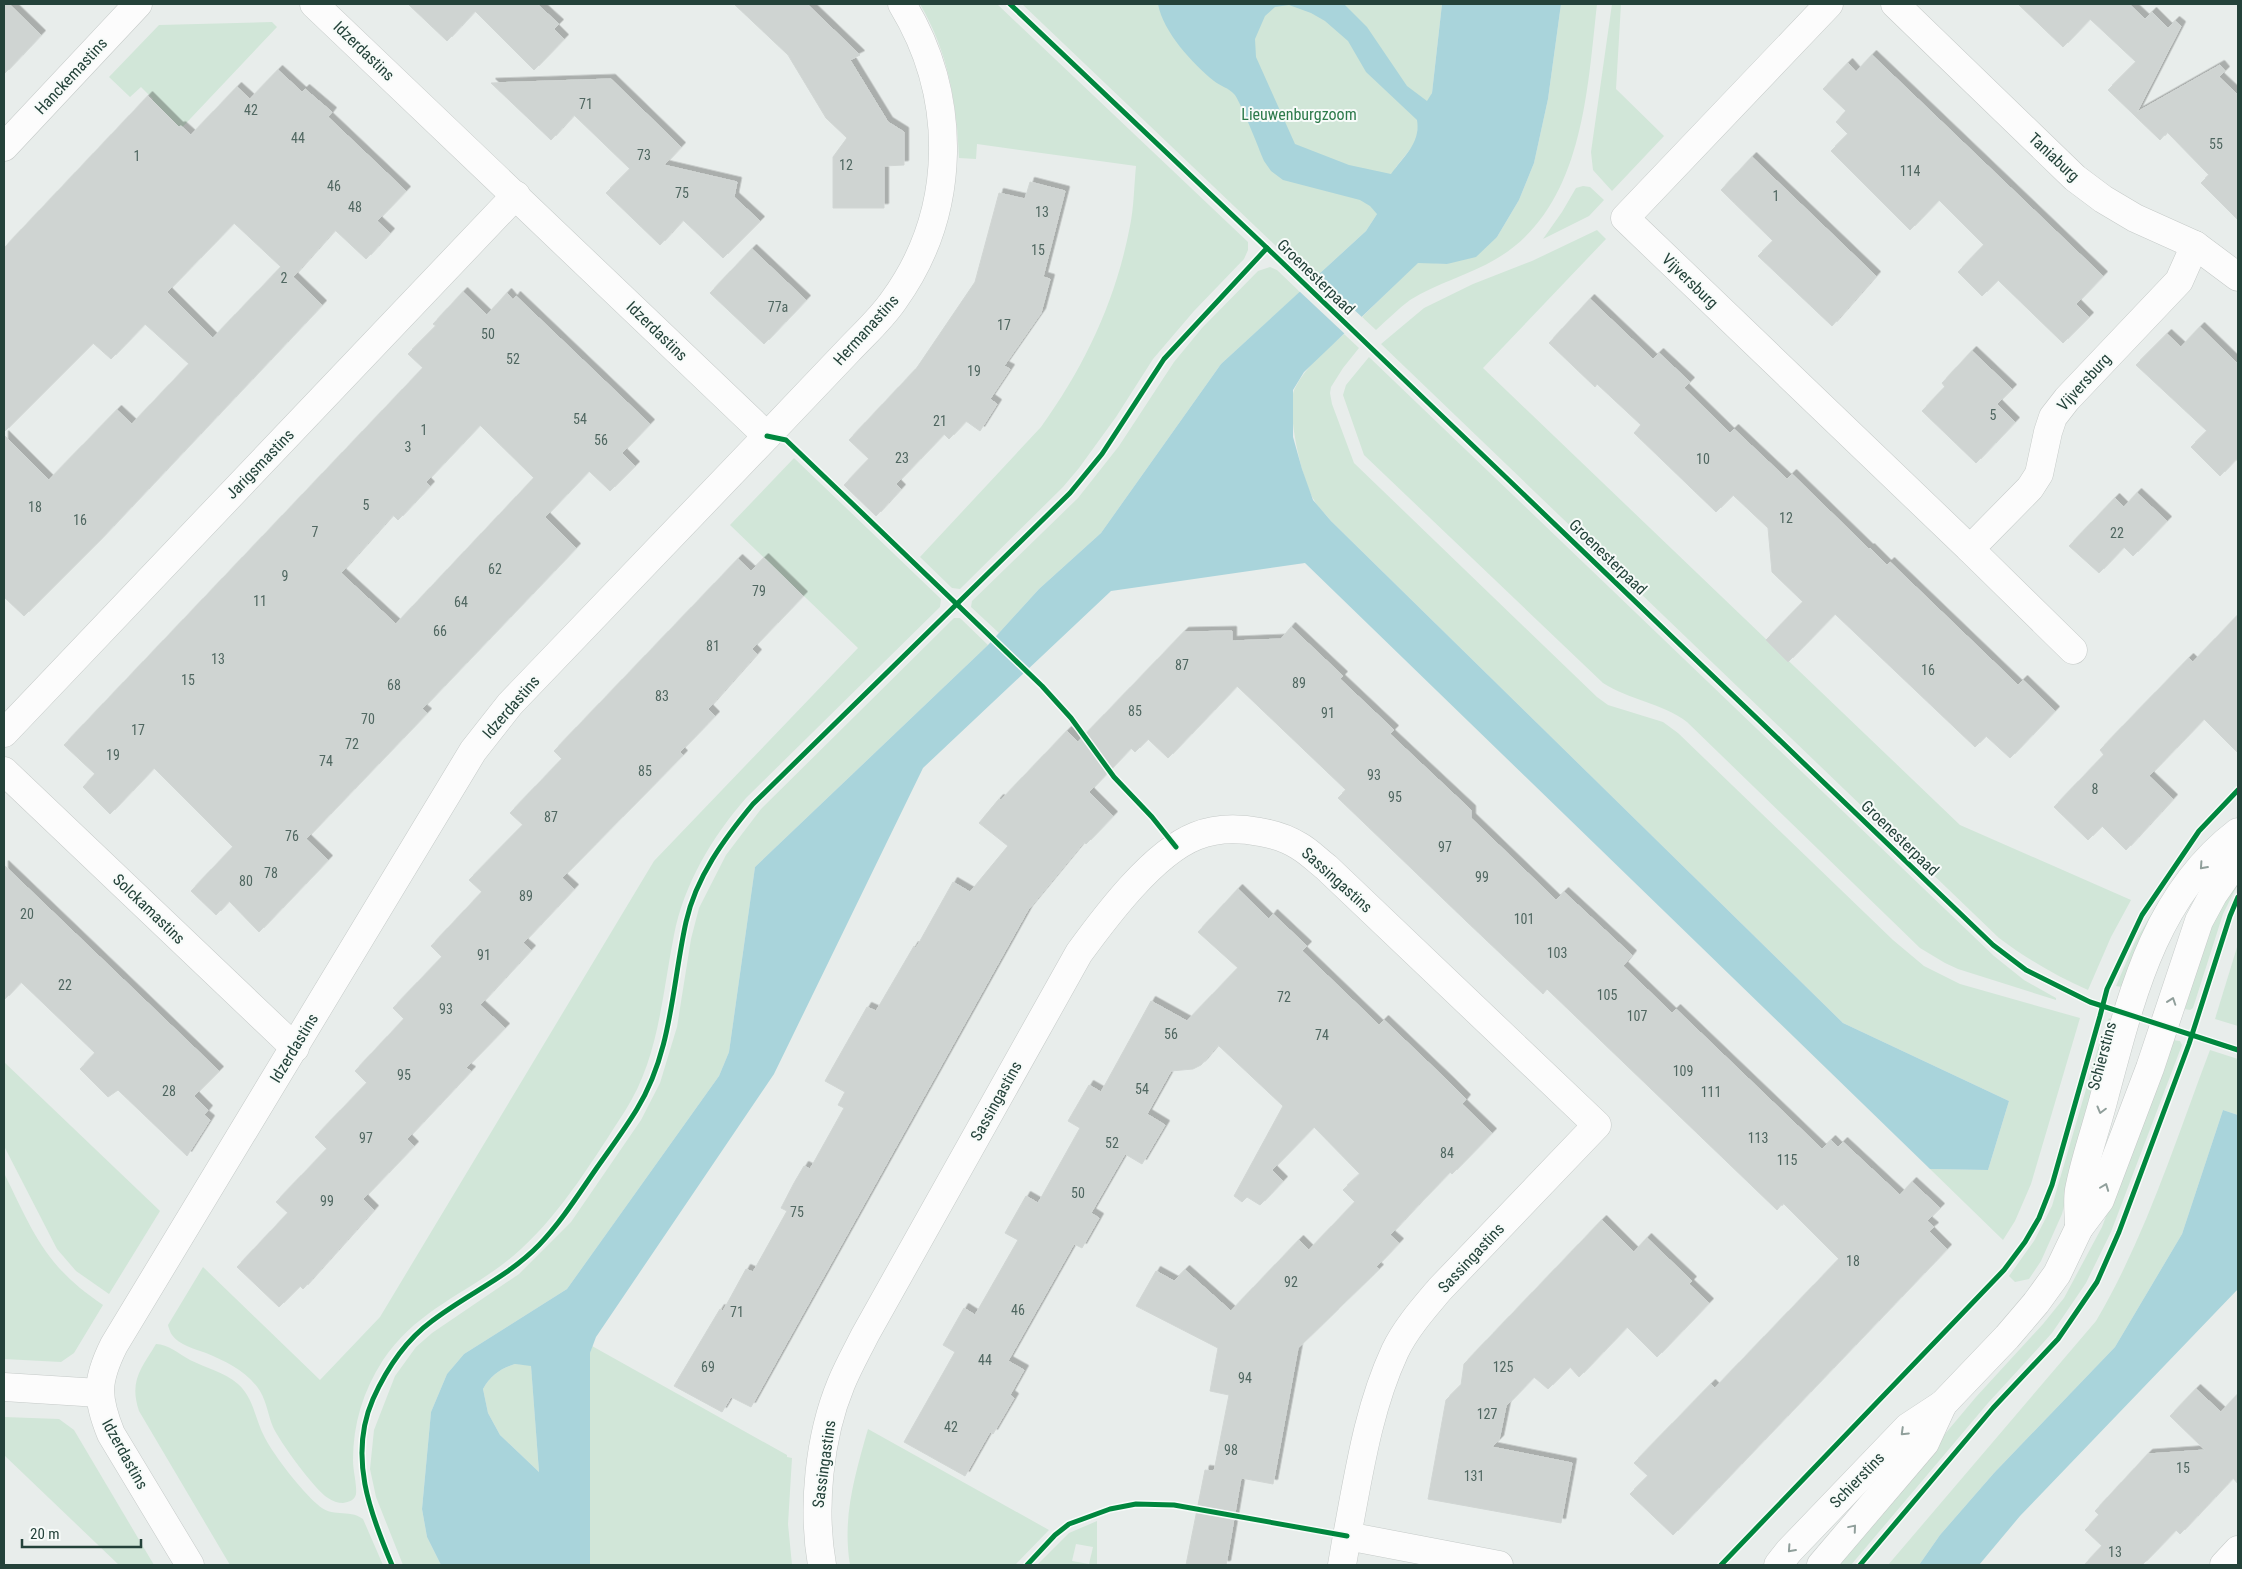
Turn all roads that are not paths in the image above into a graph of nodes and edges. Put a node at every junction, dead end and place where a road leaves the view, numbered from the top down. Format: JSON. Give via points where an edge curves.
{"nodes":[{"id":1,"x":138,"y":4,"type":"edge"},
{"id":2,"x":314,"y":4,"type":"edge"},
{"id":3,"x":902,"y":4,"type":"edge"},
{"id":4,"x":1829,"y":4,"type":"edge"},
{"id":5,"x":1895,"y":4,"type":"edge"},
{"id":6,"x":4,"y":147,"type":"edge"},
{"id":7,"x":516,"y":195,"type":"junction"},
{"id":8,"x":2195,"y":245,"type":"junction"},
{"id":9,"x":2238,"y":277,"type":"edge"},
{"id":10,"x":767,"y":436,"type":"junction"},
{"id":11,"x":1970,"y":549,"type":"junction"},
{"id":12,"x":2073,"y":650,"type":"dead end"},
{"id":13,"x":4,"y":733,"type":"edge"},
{"id":14,"x":4,"y":771,"type":"edge"},
{"id":15,"x":2238,"y":832,"type":"edge"},
{"id":16,"x":2238,"y":859,"type":"edge"},
{"id":17,"x":295,"y":1048,"type":"junction"},
{"id":18,"x":2079,"y":1228,"type":"junction"},
{"id":19,"x":4,"y":1387,"type":"edge"},
{"id":20,"x":99,"y":1393,"type":"junction"},
{"id":21,"x":1943,"y":1404,"type":"junction"},
{"id":22,"x":1347,"y":1536,"type":"junction"},
{"id":23,"x":2238,"y":1550,"type":"edge"},
{"id":24,"x":190,"y":1565,"type":"edge"},
{"id":25,"x":822,"y":1565,"type":"edge"},
{"id":26,"x":1342,"y":1565,"type":"edge"},
{"id":27,"x":1499,"y":1565,"type":"edge"},
{"id":28,"x":1778,"y":1565,"type":"edge"},
{"id":29,"x":1821,"y":1565,"type":"edge"},
{"id":30,"x":2224,"y":1565,"type":"edge"}],
"edges":[{"from":1,"to":6,"type":"street","name":"Hanckemastins"},
{"from":2,"to":7,"type":"street","name":"Idzerdastins"},
{"from":3,"to":10,"type":"street","name":"Hermanastins","via":[[928,54],[942,115],[942,170],[930,232],[917,262],[893,301]]},
{"from":4,"to":11,"type":"street","name":"Vijversburg","via":[[1625,218]]},
{"from":5,"to":8,"type":"street","name":"Taniaburg","via":[[2075,178],[2103,200],[2135,218]]},
{"from":7,"to":10,"type":"street","name":"Idzerdastins"},
{"from":7,"to":13,"type":"street","name":"Jarigsmastins"},
{"from":8,"to":9,"type":"street","name":"Taniaburg"},
{"from":8,"to":11,"type":"street","name":"Vijversburg","via":[[2179,281],[2053,417],[2041,468],[2030,488]]},
{"from":10,"to":17,"type":"street","name":"Idzerdastins","via":[[490,729],[456,778]]},
{"from":11,"to":12,"type":"street","name":"Vijversburg"},
{"from":14,"to":17,"type":"street","name":"Solckamastins"},
{"from":15,"to":18,"type":"street","name":"Schierstins","one_way":true,"via":[[2179,895],[2161,924],[2145,962],[2126,1014],[2079,1191]]},
{"from":18,"to":16,"type":"street","name":"Schierstins","one_way":true,"via":[[2100,1200],[2150,1068],[2199,921]]},
{"from":17,"to":20,"type":"street","name":"Idzerdastins","via":[[114,1345],[103,1371]]},
{"from":18,"to":21,"type":"street","name":"Schierstins","via":[[2057,1274],[2036,1303]]},
{"from":19,"to":20,"type":"street"},
{"from":20,"to":24,"type":"street","name":"Idzerdastins","via":[[111,1434]]},
{"from":21,"to":28,"type":"street","name":"Schierstins","one_way":true,"via":[[1908,1428]]},
{"from":29,"to":21,"type":"street","name":"Schierstins","one_way":true,"via":[[1925,1443]]},
{"from":22,"to":25,"type":"street","name":"Sassingastins","via":[[1365,1442],[1379,1389],[1396,1350],[1440,1289],[1597,1125],[1326,867],[1298,845],[1242,828],[1196,836],[1176,847],[1132,888],[1079,953],[865,1335],[841,1384],[828,1421],[817,1496],[817,1538]]},
{"from":22,"to":26,"type":"street"},
{"from":22,"to":27,"type":"street"},
{"from":23,"to":30,"type":"street"}]}
